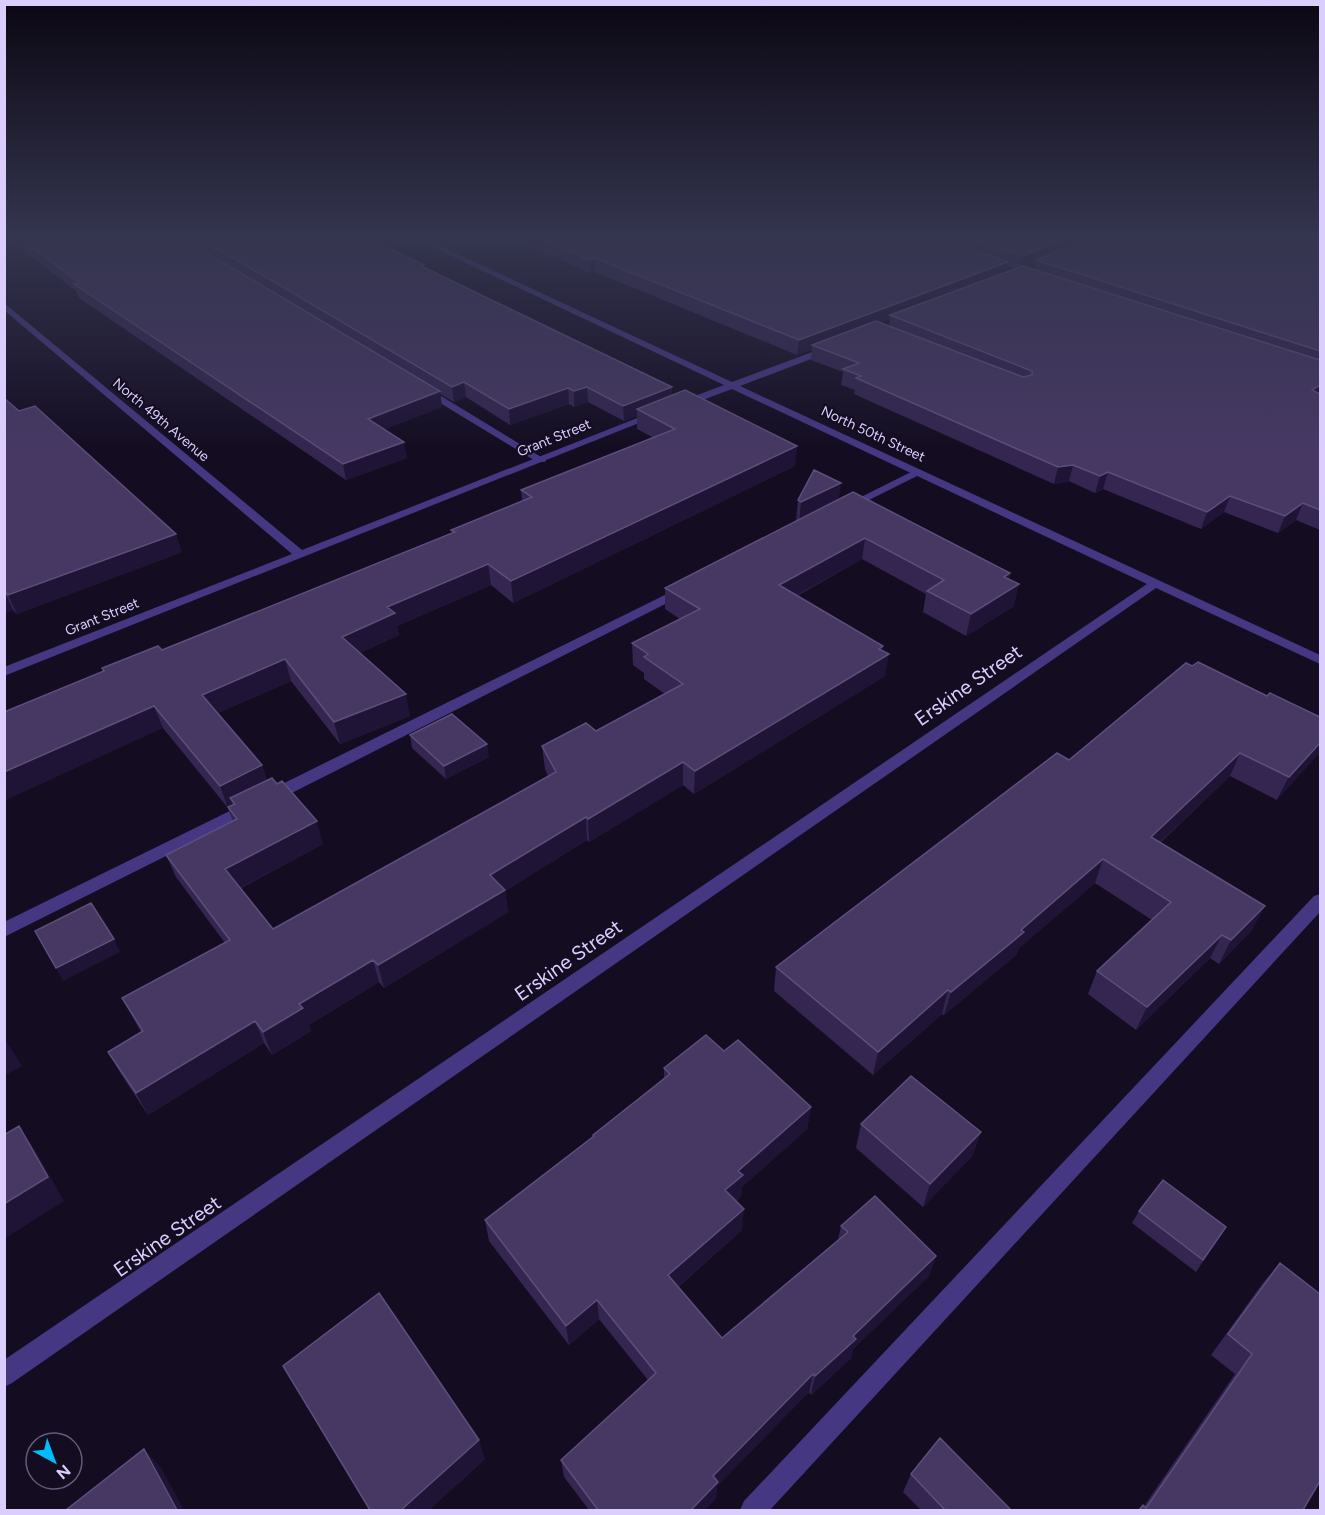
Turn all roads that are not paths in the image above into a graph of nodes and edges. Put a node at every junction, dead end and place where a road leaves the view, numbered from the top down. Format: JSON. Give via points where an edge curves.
{"nodes":[{"id":1,"x":6,"y":307,"type":"edge"},
{"id":2,"x":563,"y":307,"type":"edge"},
{"id":3,"x":844,"y":343,"type":"edge"},
{"id":4,"x":732,"y":386,"type":"junction"},
{"id":5,"x":420,"y":387,"type":"edge"},
{"id":6,"x":541,"y":460,"type":"junction"},
{"id":7,"x":917,"y":472,"type":"junction"},
{"id":8,"x":832,"y":514,"type":"edge"},
{"id":9,"x":301,"y":555,"type":"junction"},
{"id":10,"x":1156,"y":583,"type":"junction"},
{"id":11,"x":694,"y":584,"type":"edge"},
{"id":12,"x":1320,"y":660,"type":"edge"},
{"id":13,"x":4,"y":672,"type":"edge"},
{"id":14,"x":1320,"y":901,"type":"edge"},
{"id":15,"x":4,"y":930,"type":"edge"},
{"id":16,"x":4,"y":1375,"type":"edge"},
{"id":17,"x":753,"y":1510,"type":"edge"}],
"edges":[{"from":1,"to":9,"type":"street","name":"North 49th Avenue"},
{"from":2,"to":4,"type":"street","name":"North 50th Street"},
{"from":3,"to":4,"type":"street","name":"Grant Street"},
{"from":4,"to":6,"type":"street","name":"Grant Street"},
{"from":4,"to":7,"type":"street","name":"North 50th Street"},
{"from":5,"to":6,"type":"street"},
{"from":6,"to":9,"type":"street","name":"Grant Street"},
{"from":7,"to":8,"type":"street"},
{"from":7,"to":10,"type":"street","name":"North 50th Street"},
{"from":9,"to":13,"type":"street","name":"Grant Street"},
{"from":10,"to":12,"type":"street","name":"North 50th Street"},
{"from":10,"to":16,"type":"street","name":"Erskine Street"},
{"from":11,"to":15,"type":"street"},
{"from":14,"to":17,"type":"street"}]}
